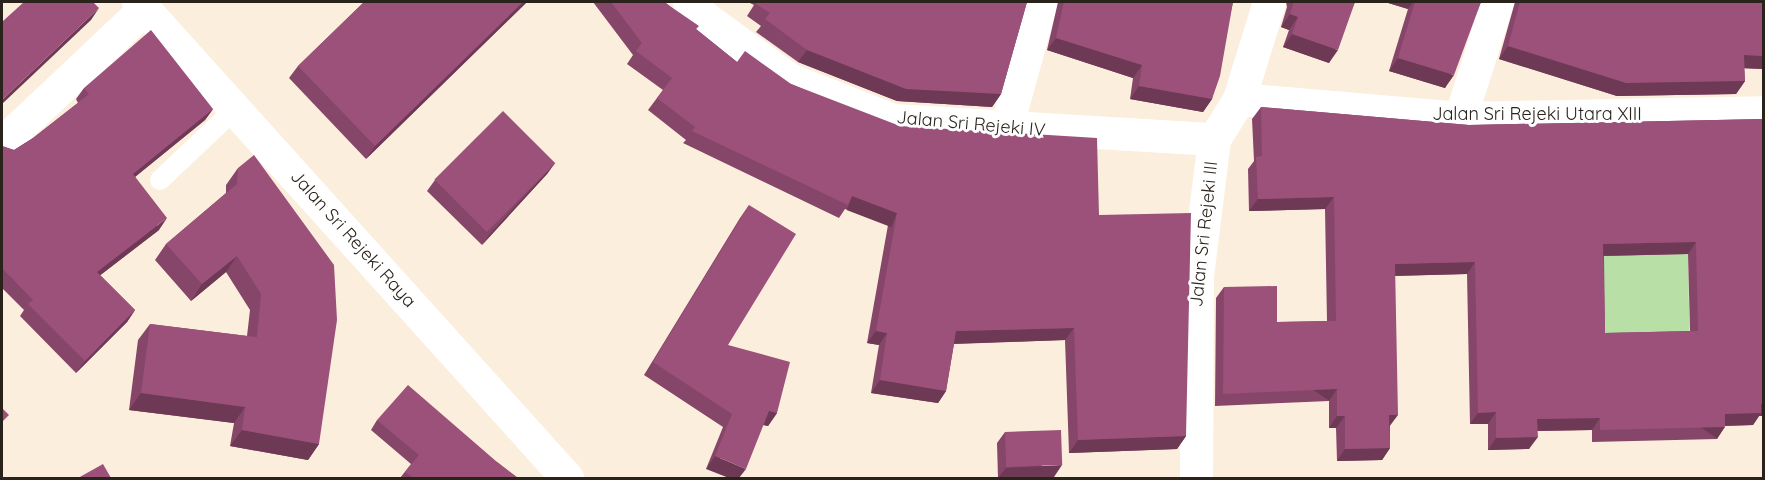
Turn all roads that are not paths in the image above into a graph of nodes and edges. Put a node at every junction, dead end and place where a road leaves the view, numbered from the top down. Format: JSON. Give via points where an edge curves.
{"nodes":[{"id":1,"x":689,"y":2,"type":"edge"},
{"id":2,"x":1041,"y":2,"type":"edge"},
{"id":3,"x":1269,"y":2,"type":"edge"},
{"id":4,"x":1497,"y":2,"type":"edge"},
{"id":5,"x":141,"y":5,"type":"edge"},
{"id":6,"x":1239,"y":99,"type":"junction"},
{"id":7,"x":235,"y":109,"type":"junction"},
{"id":8,"x":1764,"y":112,"type":"edge"},
{"id":9,"x":1460,"y":118,"type":"junction"},
{"id":10,"x":1006,"y":128,"type":"junction"},
{"id":11,"x":1214,"y":139,"type":"junction"},
{"id":12,"x":2,"y":143,"type":"edge"},
{"id":13,"x":160,"y":180,"type":"dead end"},
{"id":14,"x":567,"y":478,"type":"edge"},
{"id":15,"x":1196,"y":478,"type":"edge"}],
"edges":[{"from":1,"to":10,"type":"street","name":"Jalan Sri Rejeki IV","via":[[789,79],[893,120]]},
{"from":2,"to":10,"type":"street"},
{"from":3,"to":6,"type":"street","name":"Jalan Sri Rejeki III"},
{"from":4,"to":9,"type":"street"},
{"from":5,"to":7,"type":"street","name":"Jalan Sri Rejeki Raya"},
{"from":5,"to":12,"type":"street"},
{"from":6,"to":9,"type":"street","name":"Jalan Sri Rejeki Utara XIII"},
{"from":6,"to":11,"type":"street","name":"Jalan Sri Rejeki III"},
{"from":7,"to":13,"type":"lane"},
{"from":7,"to":14,"type":"street","name":"Jalan Sri Rejeki Raya"},
{"from":8,"to":9,"type":"street","name":"Jalan Sri Rejeki Utara XIII"},
{"from":10,"to":11,"type":"street","name":"Jalan Sri Rejeki IV"},
{"from":11,"to":15,"type":"street","name":"Jalan Sri Rejeki III","via":[[1197,276]]}]}
